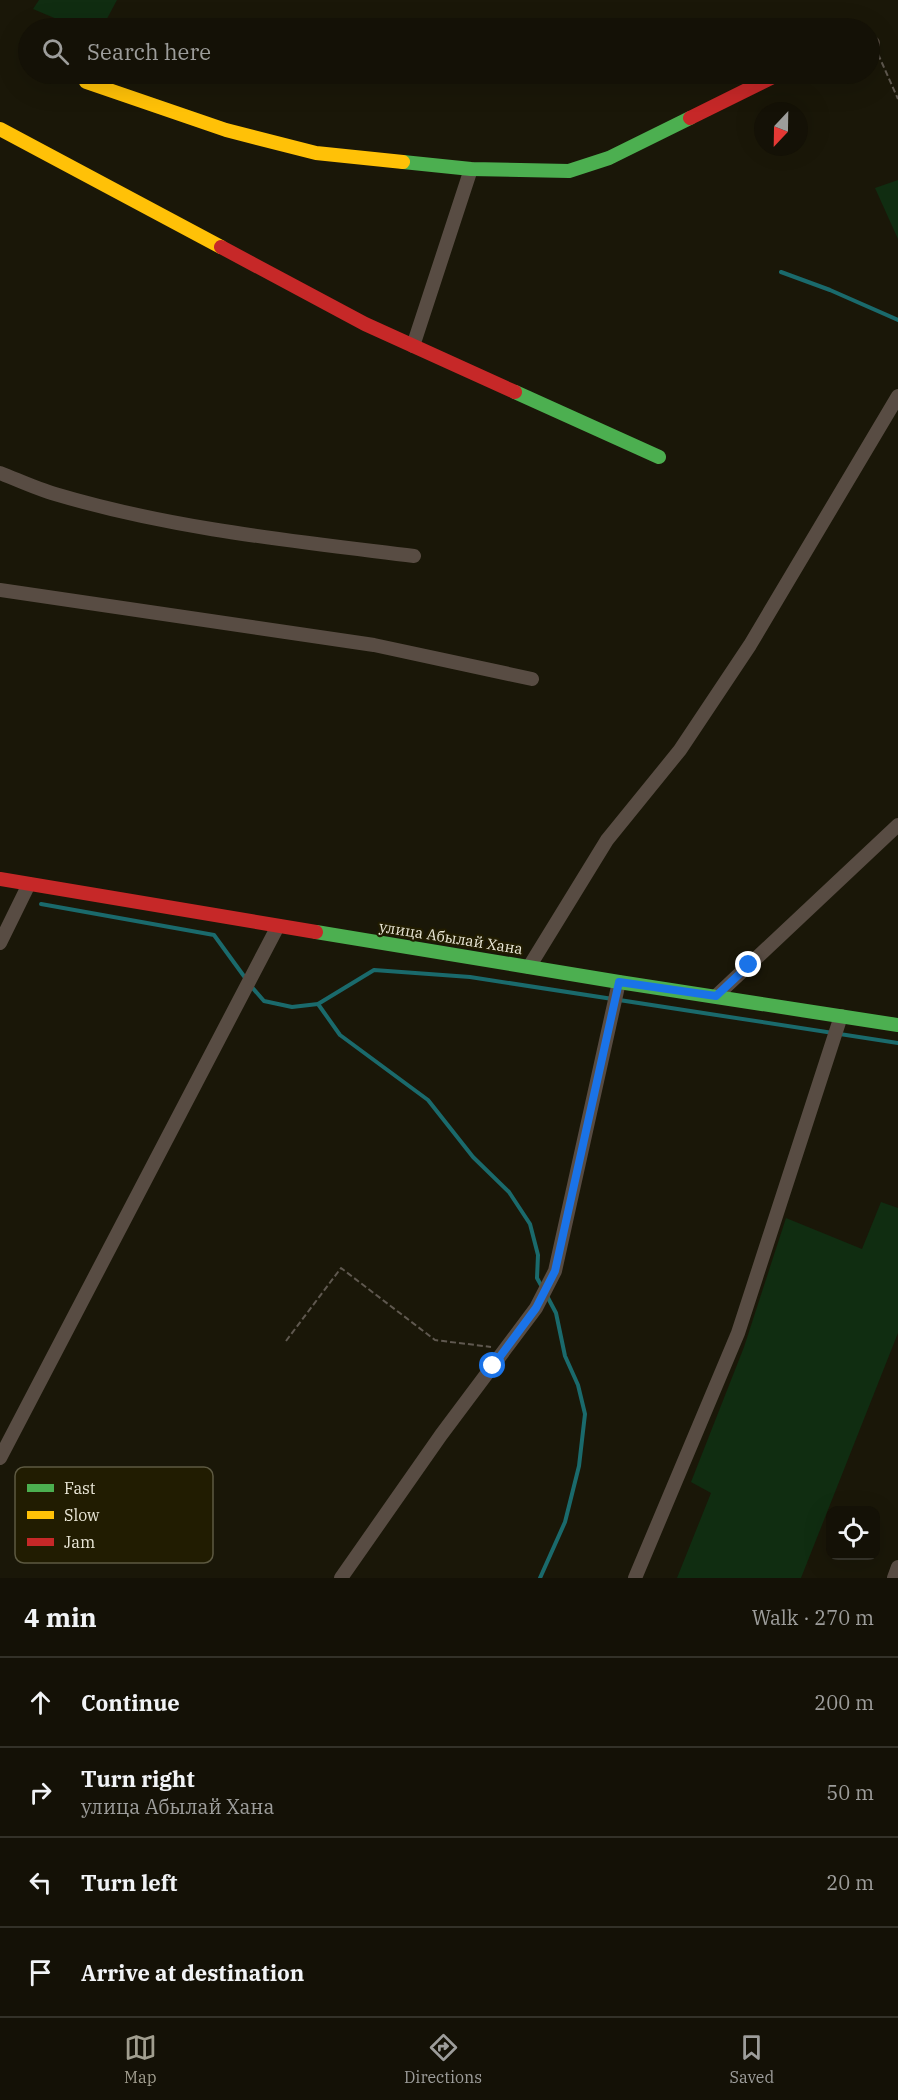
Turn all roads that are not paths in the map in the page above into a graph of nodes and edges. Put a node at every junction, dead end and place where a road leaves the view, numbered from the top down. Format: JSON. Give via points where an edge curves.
{"nodes":[{"id":1,"x":92,"y":84,"type":"edge"},
{"id":2,"x":759,"y":84,"type":"edge"},
{"id":3,"x":0,"y":129,"type":"edge"},
{"id":4,"x":471,"y":169,"type":"junction"},
{"id":5,"x":413,"y":346,"type":"junction"},
{"id":6,"x":898,"y":396,"type":"edge"},
{"id":7,"x":659,"y":457,"type":"dead end"},
{"id":8,"x":0,"y":473,"type":"edge"},
{"id":9,"x":414,"y":556,"type":"dead end"},
{"id":10,"x":0,"y":590,"type":"edge"},
{"id":11,"x":532,"y":679,"type":"dead end"},
{"id":12,"x":898,"y":825,"type":"edge"},
{"id":13,"x":0,"y":879,"type":"edge"},
{"id":14,"x":29,"y":884,"type":"junction"},
{"id":15,"x":278,"y":926,"type":"junction"},
{"id":16,"x":0,"y":944,"type":"edge"},
{"id":17,"x":529,"y":967,"type":"junction"},
{"id":18,"x":619,"y":982,"type":"junction"},
{"id":19,"x":716,"y":996,"type":"junction"},
{"id":20,"x":841,"y":1016,"type":"junction"},
{"id":21,"x":898,"y":1024,"type":"edge"},
{"id":22,"x":0,"y":1458,"type":"edge"},
{"id":23,"x":898,"y":1567,"type":"edge"},
{"id":24,"x":341,"y":1578,"type":"edge"},
{"id":25,"x":635,"y":1578,"type":"edge"},
{"id":26,"x":894,"y":1578,"type":"edge"}],
"edges":[{"from":1,"to":4,"type":"street","via":[[226,130],[316,153]]},
{"from":2,"to":4,"type":"street","via":[[609,158],[569,171]]},
{"from":3,"to":5,"type":"street"},
{"from":4,"to":5,"type":"street"},
{"from":5,"to":7,"type":"street"},
{"from":6,"to":17,"type":"street","via":[[750,645],[680,750],[607,840]]},
{"from":8,"to":9,"type":"street","via":[[53,494],[137,516],[218,531]]},
{"from":10,"to":11,"type":"street","via":[[374,645]]},
{"from":12,"to":19,"type":"street"},
{"from":13,"to":14,"type":"street","name":"улица Абылай Хана"},
{"from":14,"to":15,"type":"street","name":"улица Абылай Хана"},
{"from":14,"to":16,"type":"street"},
{"from":15,"to":17,"type":"street","name":"улица Абылай Хана"},
{"from":15,"to":22,"type":"street"},
{"from":17,"to":18,"type":"street","name":"улица Абылай Хана"},
{"from":18,"to":19,"type":"street","name":"улица Абылай Хана"},
{"from":18,"to":24,"type":"street","via":[[555,1271],[536,1308]]},
{"from":19,"to":20,"type":"street","name":"улица Абылай Хана"},
{"from":20,"to":21,"type":"street","name":"улица Абылай Хана"},
{"from":20,"to":25,"type":"street","via":[[738,1333]]},
{"from":23,"to":26,"type":"street"}]}
